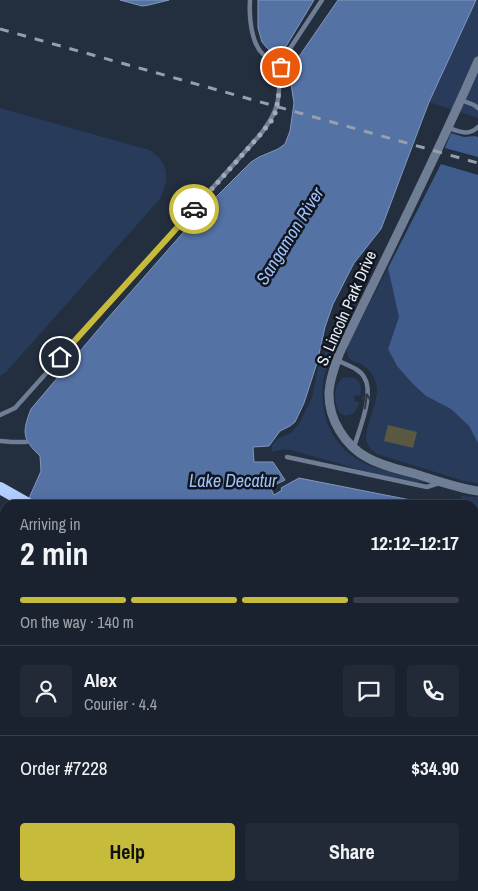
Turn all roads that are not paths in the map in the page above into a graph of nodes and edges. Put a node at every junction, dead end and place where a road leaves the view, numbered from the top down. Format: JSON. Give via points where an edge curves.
{"nodes":[{"id":1,"x":250,"y":0,"type":"edge"},
{"id":2,"x":322,"y":0,"type":"edge"},
{"id":3,"x":287,"y":53,"type":"junction"},
{"id":4,"x":267,"y":57,"type":"junction"},
{"id":5,"x":478,"y":61,"type":"edge"},
{"id":6,"x":279,"y":83,"type":"junction"},
{"id":7,"x":461,"y":100,"type":"junction"},
{"id":8,"x":478,"y":108,"type":"edge"},
{"id":9,"x":478,"y":127,"type":"edge"},
{"id":10,"x":449,"y":128,"type":"junction"},
{"id":11,"x":337,"y":360,"type":"junction"},
{"id":12,"x":0,"y":415,"type":"edge"},
{"id":13,"x":0,"y":441,"type":"edge"},
{"id":14,"x":26,"y":442,"type":"dead end"},
{"id":15,"x":354,"y":448,"type":"junction"},
{"id":16,"x":287,"y":457,"type":"dead end"},
{"id":17,"x":441,"y":482,"type":"junction"},
{"id":18,"x":2,"y":489,"type":"edge"},
{"id":19,"x":478,"y":491,"type":"edge"},
{"id":20,"x":21,"y":500,"type":"edge"}],
"edges":[{"from":1,"to":4,"type":"lane","via":[[254,40]]},
{"from":2,"to":3,"type":"lane"},
{"from":3,"to":4,"type":"lane","via":[[279,59]]},
{"from":3,"to":6,"type":"lane"},
{"from":4,"to":6,"type":"lane","via":[[273,64]]},
{"from":5,"to":7,"type":"street","name":"S. Lincoln Park Drive"},
{"from":6,"to":12,"type":"lane","via":[[276,111],[260,135],[15,408]]},
{"from":7,"to":8,"type":"lane"},
{"from":7,"to":10,"type":"street","name":"S. Lincoln Park Drive"},
{"from":9,"to":10,"type":"lane","via":[[469,133]]},
{"from":10,"to":11,"type":"street","name":"S. Lincoln Park Drive"},
{"from":11,"to":15,"type":"street","name":"S. Lincoln Park Drive","via":[[329,400],[336,425]]},
{"from":15,"to":11,"type":"lane","one_way":true,"via":[[368,387],[360,372]]},
{"from":13,"to":14,"type":"lane"},
{"from":15,"to":17,"type":"street","name":"S. Lincoln Park Drive","via":[[376,462]]},
{"from":16,"to":17,"type":"lane","via":[[427,487]]},
{"from":17,"to":19,"type":"street","name":"S. Lincoln Park Drive"},
{"from":18,"to":20,"type":"main road"}]}
